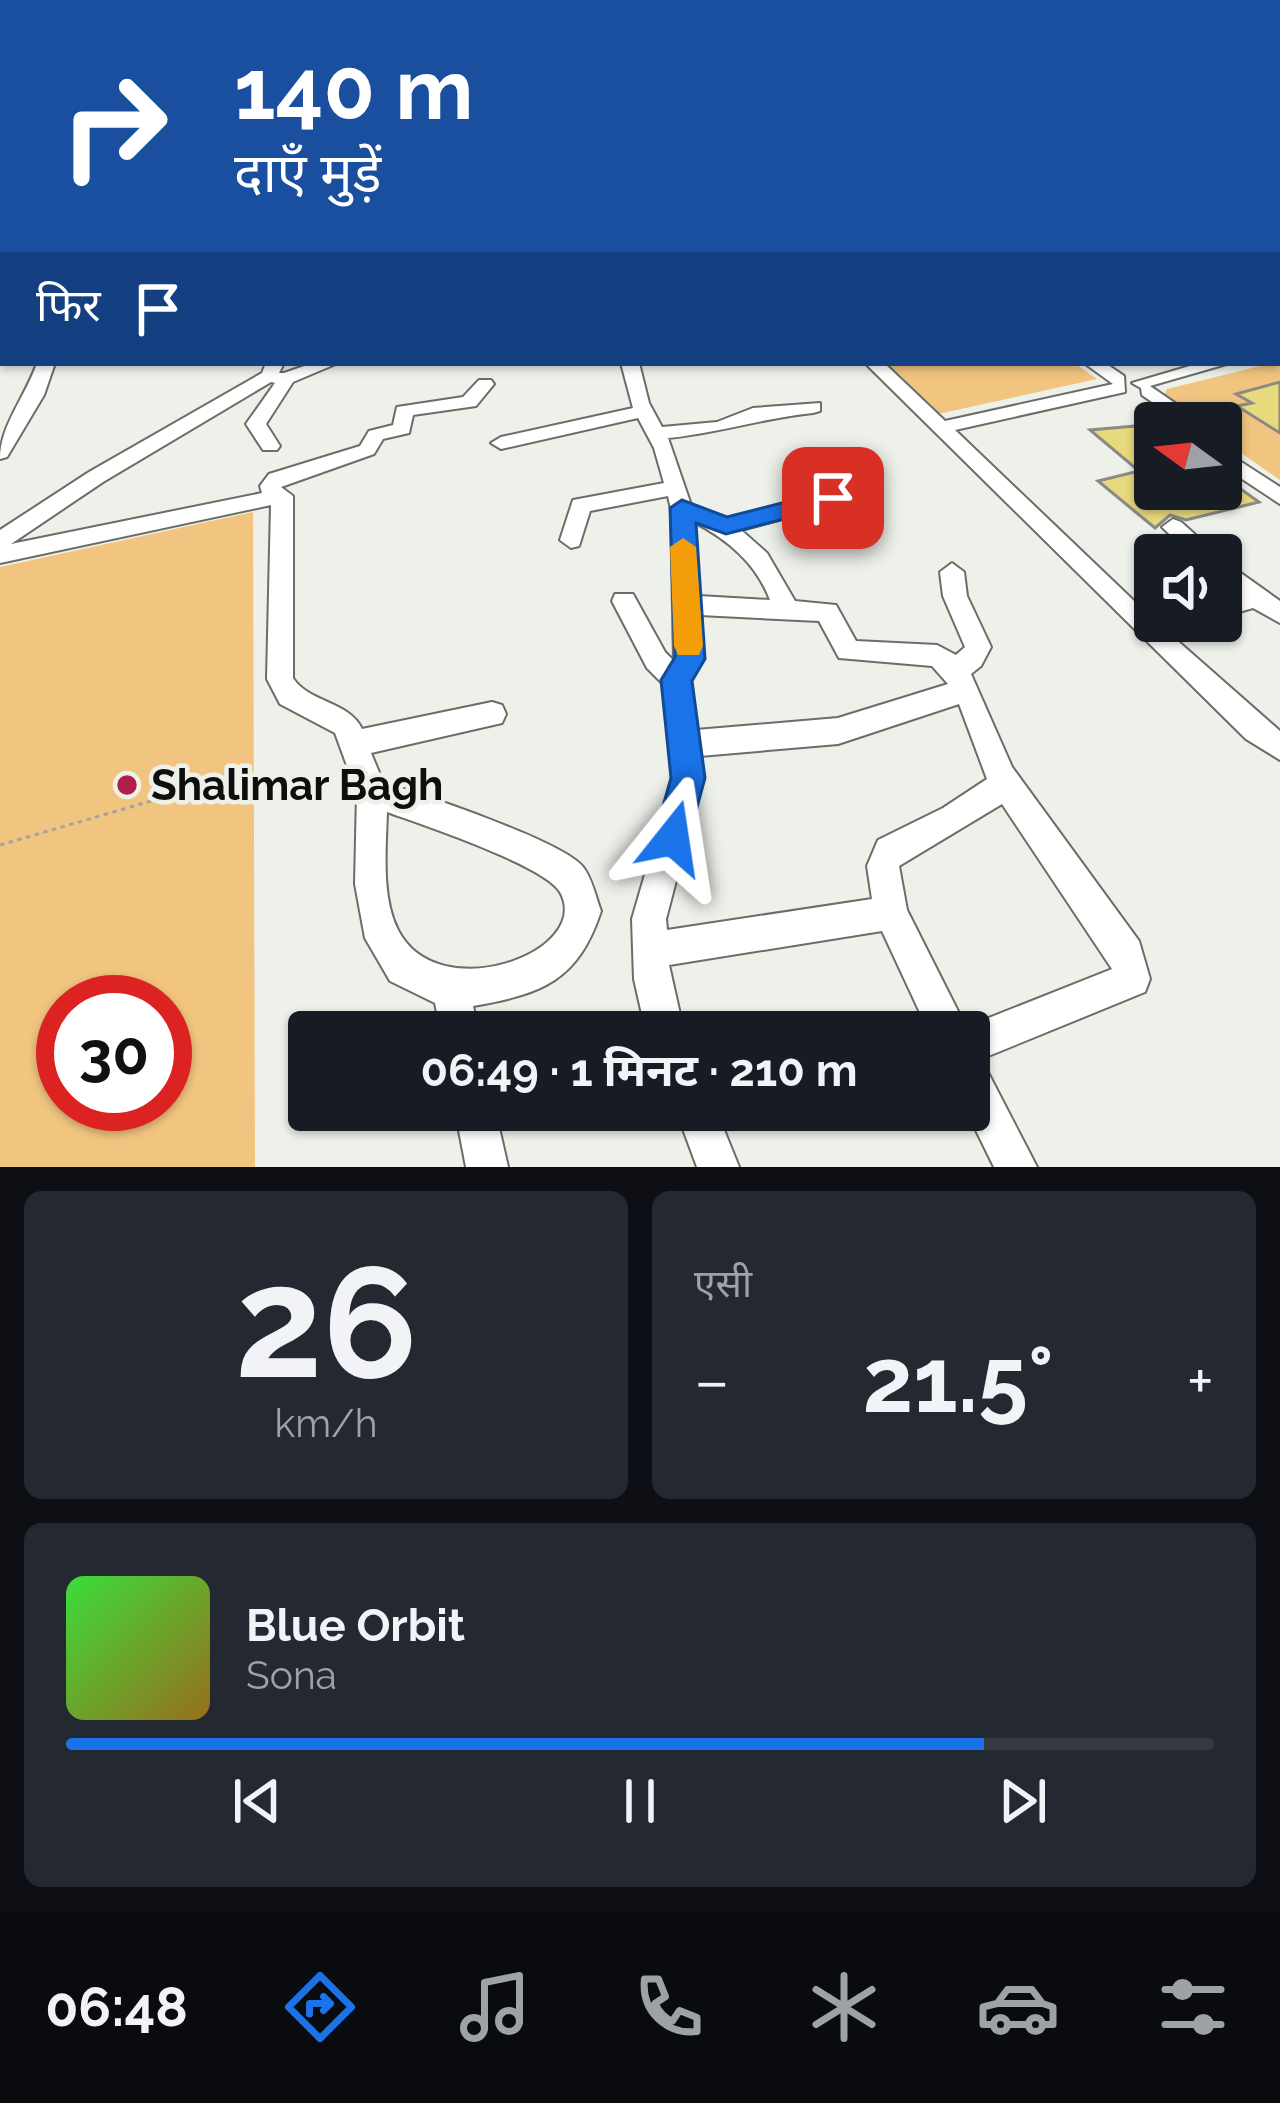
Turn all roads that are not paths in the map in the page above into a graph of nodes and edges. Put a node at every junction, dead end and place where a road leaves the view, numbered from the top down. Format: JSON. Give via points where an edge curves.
{"nodes":[{"id":1,"x":45,"y":366,"type":"edge"},
{"id":2,"x":311,"y":366,"type":"edge"},
{"id":3,"x":631,"y":366,"type":"edge"},
{"id":4,"x":877,"y":366,"type":"edge"},
{"id":5,"x":1098,"y":366,"type":"edge"},
{"id":6,"x":1209,"y":366,"type":"edge"},
{"id":7,"x":276,"y":372,"type":"edge"},
{"id":8,"x":485,"y":384,"type":"dead end"},
{"id":9,"x":1132,"y":387,"type":"junction"},
{"id":10,"x":1150,"y":402,"type":"edge"},
{"id":11,"x":1158,"y":402,"type":"edge"},
{"id":12,"x":813,"y":407,"type":"dead end"},
{"id":13,"x":644,"y":411,"type":"junction"},
{"id":14,"x":942,"y":427,"type":"junction"},
{"id":15,"x":656,"y":434,"type":"junction"},
{"id":16,"x":501,"y":443,"type":"dead end"},
{"id":17,"x":270,"y":446,"type":"dead end"},
{"id":18,"x":0,"y":453,"type":"edge"},
{"id":19,"x":1242,"y":456,"type":"edge"},
{"id":20,"x":1242,"y":470,"type":"edge"},
{"id":21,"x":1280,"y":482,"type":"edge"},
{"id":22,"x":868,"y":489,"type":"dead end"},
{"id":23,"x":273,"y":495,"type":"junction"},
{"id":24,"x":1280,"y":497,"type":"edge"},
{"id":25,"x":679,"y":498,"type":"junction"},
{"id":26,"x":726,"y":526,"type":"junction"},
{"id":27,"x":1173,"y":527,"type":"dead end"},
{"id":28,"x":1181,"y":534,"type":"edge"},
{"id":29,"x":571,"y":540,"type":"dead end"},
{"id":30,"x":0,"y":541,"type":"edge"},
{"id":31,"x":0,"y":555,"type":"edge"},
{"id":32,"x":952,"y":572,"type":"dead end"},
{"id":33,"x":1242,"y":586,"type":"edge"},
{"id":34,"x":1134,"y":598,"type":"edge"},
{"id":35,"x":1256,"y":598,"type":"junction"},
{"id":36,"x":624,"y":601,"type":"dead end"},
{"id":37,"x":1242,"y":602,"type":"edge"},
{"id":38,"x":685,"y":605,"type":"junction"},
{"id":39,"x":786,"y":610,"type":"junction"},
{"id":40,"x":1280,"y":613,"type":"edge"},
{"id":41,"x":1179,"y":642,"type":"edge"},
{"id":42,"x":676,"y":680,"type":"junction"},
{"id":43,"x":961,"y":681,"type":"junction"},
{"id":44,"x":492,"y":714,"type":"dead end"},
{"id":45,"x":353,"y":744,"type":"junction"},
{"id":46,"x":683,"y":744,"type":"junction"},
{"id":47,"x":1280,"y":747,"type":"edge"},
{"id":48,"x":1006,"y":784,"type":"junction"},
{"id":49,"x":372,"y":793,"type":"junction"},
{"id":50,"x":891,"y":913,"type":"junction"},
{"id":51,"x":649,"y":950,"type":"junction"},
{"id":52,"x":451,"y":990,"type":"junction"},
{"id":53,"x":456,"y":1011,"type":"edge"},
{"id":54,"x":661,"y":1011,"type":"edge"},
{"id":55,"x":939,"y":1011,"type":"edge"},
{"id":56,"x":990,"y":1036,"type":"edge"},
{"id":57,"x":990,"y":1116,"type":"edge"},
{"id":58,"x":479,"y":1131,"type":"edge"},
{"id":59,"x":703,"y":1131,"type":"edge"},
{"id":60,"x":487,"y":1167,"type":"edge"},
{"id":61,"x":718,"y":1167,"type":"edge"},
{"id":62,"x":1016,"y":1167,"type":"edge"}],
"edges":[{"from":1,"to":18,"type":"street"},
{"from":2,"to":7,"type":"street"},
{"from":3,"to":13,"type":"street"},
{"from":4,"to":14,"type":"street"},
{"from":5,"to":9,"type":"street"},
{"from":6,"to":9,"type":"street"},
{"from":7,"to":17,"type":"street","via":[[256,424]]},
{"from":7,"to":30,"type":"street"},
{"from":8,"to":23,"type":"street","via":[[469,401],[404,410],[402,429],[376,435],[367,450],[276,478]]},
{"from":9,"to":10,"type":"street"},
{"from":9,"to":11,"type":"street"},
{"from":9,"to":14,"type":"street"},
{"from":12,"to":15,"type":"street"},
{"from":13,"to":15,"type":"street"},
{"from":13,"to":16,"type":"street"},
{"from":14,"to":34,"type":"street"},
{"from":15,"to":25,"type":"street"},
{"from":19,"to":21,"type":"street"},
{"from":20,"to":24,"type":"street"},
{"from":22,"to":26,"type":"street"},
{"from":23,"to":31,"type":"street"},
{"from":23,"to":45,"type":"street","via":[[282,496],[283,688],[342,722]]},
{"from":25,"to":26,"type":"street"},
{"from":25,"to":29,"type":"street","via":[[581,506]]},
{"from":25,"to":38,"type":"street"},
{"from":26,"to":39,"type":"street","via":[[763,562]]},
{"from":27,"to":28,"type":"street"},
{"from":32,"to":43,"type":"street","via":[[978,647]]},
{"from":33,"to":35,"type":"street"},
{"from":35,"to":37,"type":"street"},
{"from":35,"to":40,"type":"street"},
{"from":36,"to":42,"type":"street"},
{"from":38,"to":39,"type":"street"},
{"from":38,"to":42,"type":"street","via":[[689,665]]},
{"from":39,"to":43,"type":"street","via":[[830,614],[851,652],[937,656]]},
{"from":41,"to":47,"type":"street"},
{"from":42,"to":46,"type":"street"},
{"from":43,"to":46,"type":"street","via":[[838,731]]},
{"from":43,"to":48,"type":"street"},
{"from":44,"to":45,"type":"street"},
{"from":45,"to":49,"type":"street"},
{"from":46,"to":51,"type":"street","via":[[688,794],[654,893]]},
{"from":48,"to":50,"type":"street","via":[[889,851],[883,866]]},
{"from":48,"to":56,"type":"street","via":[[1126,954],[1132,979]]},
{"from":49,"to":52,"type":"street","via":[[370,876],[382,940],[403,970]]},
{"from":49,"to":52,"type":"street","via":[[557,867],[579,892],[577,938],[556,962]]},
{"from":50,"to":51,"type":"street"},
{"from":50,"to":55,"type":"street"},
{"from":51,"to":54,"type":"street"},
{"from":52,"to":53,"type":"street"},
{"from":57,"to":62,"type":"street"},
{"from":58,"to":60,"type":"street"},
{"from":59,"to":61,"type":"street"}]}
